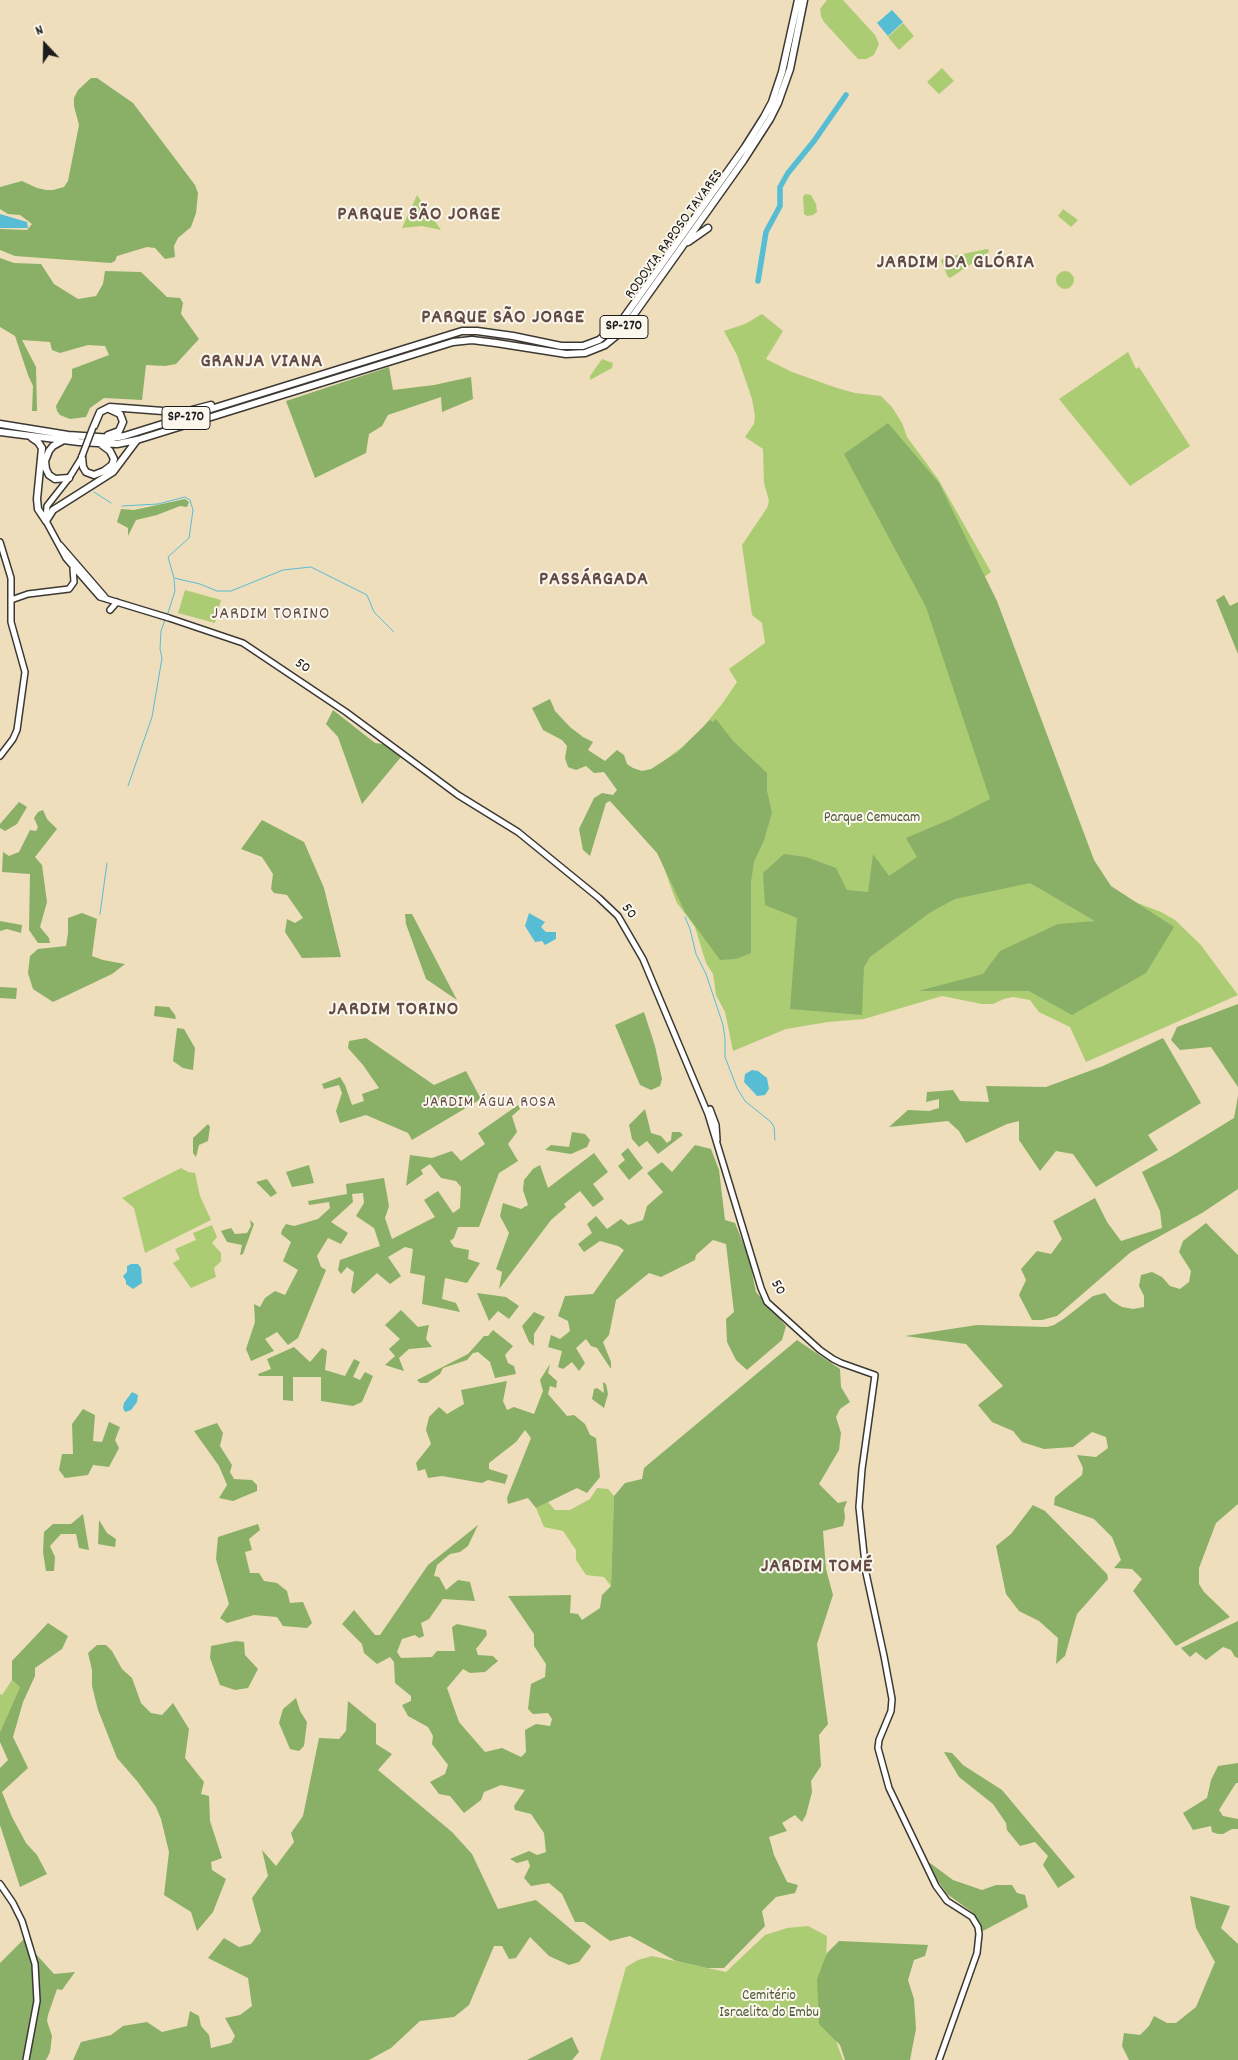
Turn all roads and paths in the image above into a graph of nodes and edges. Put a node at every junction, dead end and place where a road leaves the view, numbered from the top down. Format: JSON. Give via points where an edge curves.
{"nodes":[{"id":1,"x":798,"y":0,"type":"edge"},
{"id":2,"x":804,"y":0,"type":"edge"},
{"id":3,"x":708,"y":228,"type":"dead end"},
{"id":4,"x":683,"y":245,"type":"junction"},
{"id":5,"x":244,"y":399,"type":"junction"},
{"id":6,"x":0,"y":424,"type":"edge"},
{"id":7,"x":94,"y":426,"type":"junction"},
{"id":8,"x":0,"y":432,"type":"edge"},
{"id":9,"x":29,"y":436,"type":"junction"},
{"id":10,"x":138,"y":440,"type":"junction"},
{"id":11,"x":63,"y":441,"type":"junction"},
{"id":12,"x":99,"y":441,"type":"junction"},
{"id":13,"x":82,"y":456,"type":"junction"},
{"id":14,"x":69,"y":478,"type":"junction"},
{"id":15,"x":46,"y":521,"type":"junction"},
{"id":16,"x":55,"y":538,"type":"junction"},
{"id":17,"x":0,"y":542,"type":"edge"},
{"id":18,"x":64,"y":556,"type":"junction"},
{"id":19,"x":71,"y":558,"type":"junction"},
{"id":20,"x":72,"y":567,"type":"junction"},
{"id":21,"x":11,"y":600,"type":"junction"},
{"id":22,"x":107,"y":600,"type":"junction"},
{"id":23,"x":118,"y":602,"type":"junction"},
{"id":24,"x":110,"y":610,"type":"dead end"},
{"id":25,"x":0,"y":756,"type":"edge"},
{"id":26,"x":710,"y":1109,"type":"dead end"},
{"id":27,"x":717,"y":1143,"type":"junction"},
{"id":28,"x":0,"y":1884,"type":"edge"},
{"id":29,"x":26,"y":2060,"type":"edge"},
{"id":30,"x":939,"y":2060,"type":"edge"}],
"edges":[{"from":1,"to":5,"type":"highway","name":"RODOVIA RAPOSO TAVARES","number":"SP-270","via":[[782,72],[764,117],[620,323],[608,334],[592,343],[572,346],[462,331]]},
{"from":2,"to":4,"type":"highway","name":"RODOVIA RAPOSO TAVARES","number":"SP-270","via":[[790,69],[778,103],[744,161]]},
{"from":3,"to":4,"type":"highway"},
{"from":4,"to":10,"type":"highway","name":"RODOVIA RAPOSO TAVARES","number":"SP-270","via":[[630,320],[616,336],[594,350],[566,354],[472,340],[454,342]]},
{"from":5,"to":7,"type":"highway","via":[[188,411],[110,407],[100,412]]},
{"from":5,"to":12,"type":"highway","name":"RODOVIA RAPOSO TAVARES","number":"SP-270","via":[[134,434]]},
{"from":6,"to":12,"type":"highway","name":"RODOVIA RAPOSO TAVARES","number":"SP-270"},
{"from":7,"to":12,"type":"highway","via":[[107,410],[117,411],[122,416],[123,426],[119,431]]},
{"from":7,"to":13,"type":"main road","bridge":true},
{"from":8,"to":9,"type":"highway","name":"RODOVIA RAPOSO TAVARES","number":"SP-270"},
{"from":9,"to":11,"type":"highway","name":"RODOVIA RAPOSO TAVARES","number":"SP-270"},
{"from":9,"to":15,"type":"highway","via":[[42,448],[37,499],[38,509]]},
{"from":10,"to":12,"type":"highway","name":"RODOVIA RAPOSO TAVARES","number":"SP-270","via":[[117,444]]},
{"from":10,"to":15,"type":"highway","via":[[113,472],[53,510]]},
{"from":11,"to":12,"type":"highway","name":"RODOVIA RAPOSO TAVARES","number":"SP-270"},
{"from":11,"to":14,"type":"highway","via":[[50,448],[45,465],[49,475],[55,479]]},
{"from":12,"to":13,"type":"highway","via":[[114,456],[110,468],[90,474],[82,467]]},
{"from":13,"to":14,"type":"main road"},
{"from":14,"to":15,"type":"main road","via":[[47,506]]},
{"from":15,"to":16,"type":"main road"},
{"from":16,"to":18,"type":"main road"},
{"from":16,"to":19,"type":"main road"},
{"from":17,"to":21,"type":"main road","via":[[8,566]]},
{"from":18,"to":19,"type":"main road"},
{"from":18,"to":20,"type":"main road"},
{"from":19,"to":22,"type":"main road"},
{"from":20,"to":21,"type":"main road","via":[[74,582],[69,589],[28,594]]},
{"from":20,"to":22,"type":"main road","name":"50","via":[[100,597]]},
{"from":21,"to":25,"type":"main road","via":[[11,622],[23,664],[24,681],[17,730]]},
{"from":22,"to":23,"type":"main road","name":"50"},
{"from":23,"to":24,"type":"main road"},
{"from":23,"to":27,"type":"main road","name":"50","via":[[238,640],[346,712],[435,779],[518,832],[608,906],[626,928],[643,959]]},
{"from":26,"to":27,"type":"main road","via":[[717,1130]]},
{"from":27,"to":30,"type":"main road","name":"50","via":[[760,1288],[768,1302],[820,1350],[841,1363],[875,1375],[860,1507],[866,1573],[892,1699],[878,1748],[889,1788],[931,1876],[947,1901],[976,1921],[979,1934],[977,1954]]},
{"from":28,"to":29,"type":"main road","via":[[22,1921],[35,1964],[37,2001]]}]}
